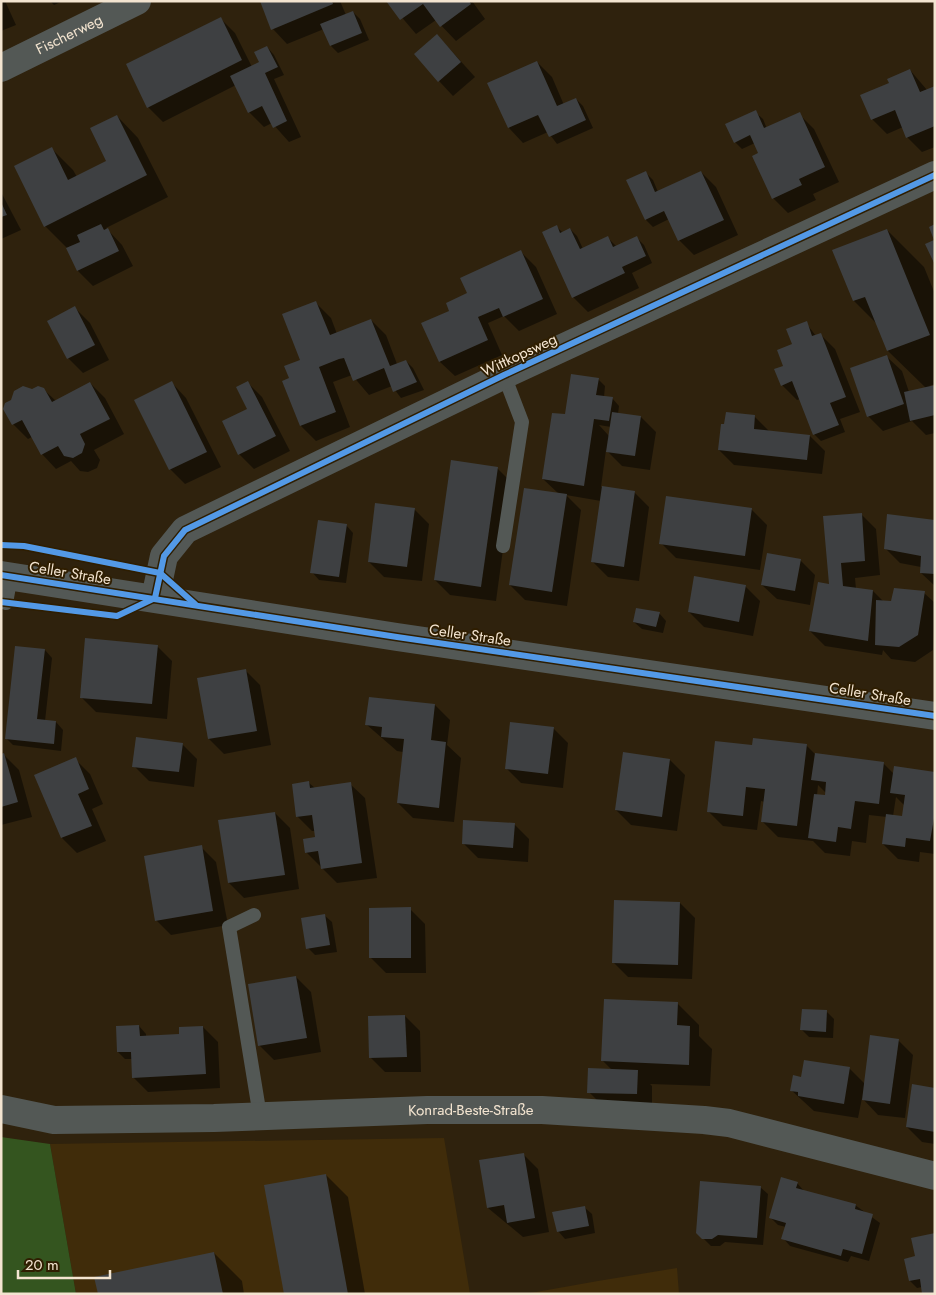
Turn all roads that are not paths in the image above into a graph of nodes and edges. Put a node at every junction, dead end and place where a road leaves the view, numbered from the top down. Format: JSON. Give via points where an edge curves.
{"nodes":[{"id":1,"x":137,"y":1,"type":"edge"},
{"id":2,"x":1,"y":68,"type":"edge"},
{"id":3,"x":935,"y":175,"type":"edge"},
{"id":4,"x":504,"y":375,"type":"junction"},
{"id":5,"x":503,"y":546,"type":"dead end"},
{"id":6,"x":6,"y":576,"type":"edge"},
{"id":7,"x":155,"y":598,"type":"junction"},
{"id":8,"x":6,"y":602,"type":"dead end"},
{"id":9,"x":935,"y":716,"type":"edge"},
{"id":10,"x":254,"y":915,"type":"dead end"},
{"id":11,"x":1,"y":1109,"type":"edge"},
{"id":12,"x":260,"y":1116,"type":"junction"},
{"id":13,"x":935,"y":1176,"type":"edge"}],
"edges":[{"from":1,"to":2,"type":"street","name":"Fischerweg"},
{"from":3,"to":4,"type":"street","name":"Wittkopsweg"},
{"from":4,"to":5,"type":"lane","via":[[522,422]]},
{"from":4,"to":7,"type":"street","name":"Wittkopsweg","via":[[185,530],[164,556]]},
{"from":6,"to":7,"type":"street","name":"Celler Straße"},
{"from":6,"to":8,"type":"lane"},
{"from":7,"to":9,"type":"street","name":"Celler Straße"},
{"from":10,"to":12,"type":"lane","via":[[229,927]]},
{"from":11,"to":12,"type":"street","name":"Konrad-Beste-Straße","via":[[54,1120]]},
{"from":12,"to":13,"type":"street","name":"Konrad-Beste-Straße","via":[[542,1110],[704,1120],[729,1123]]}]}
